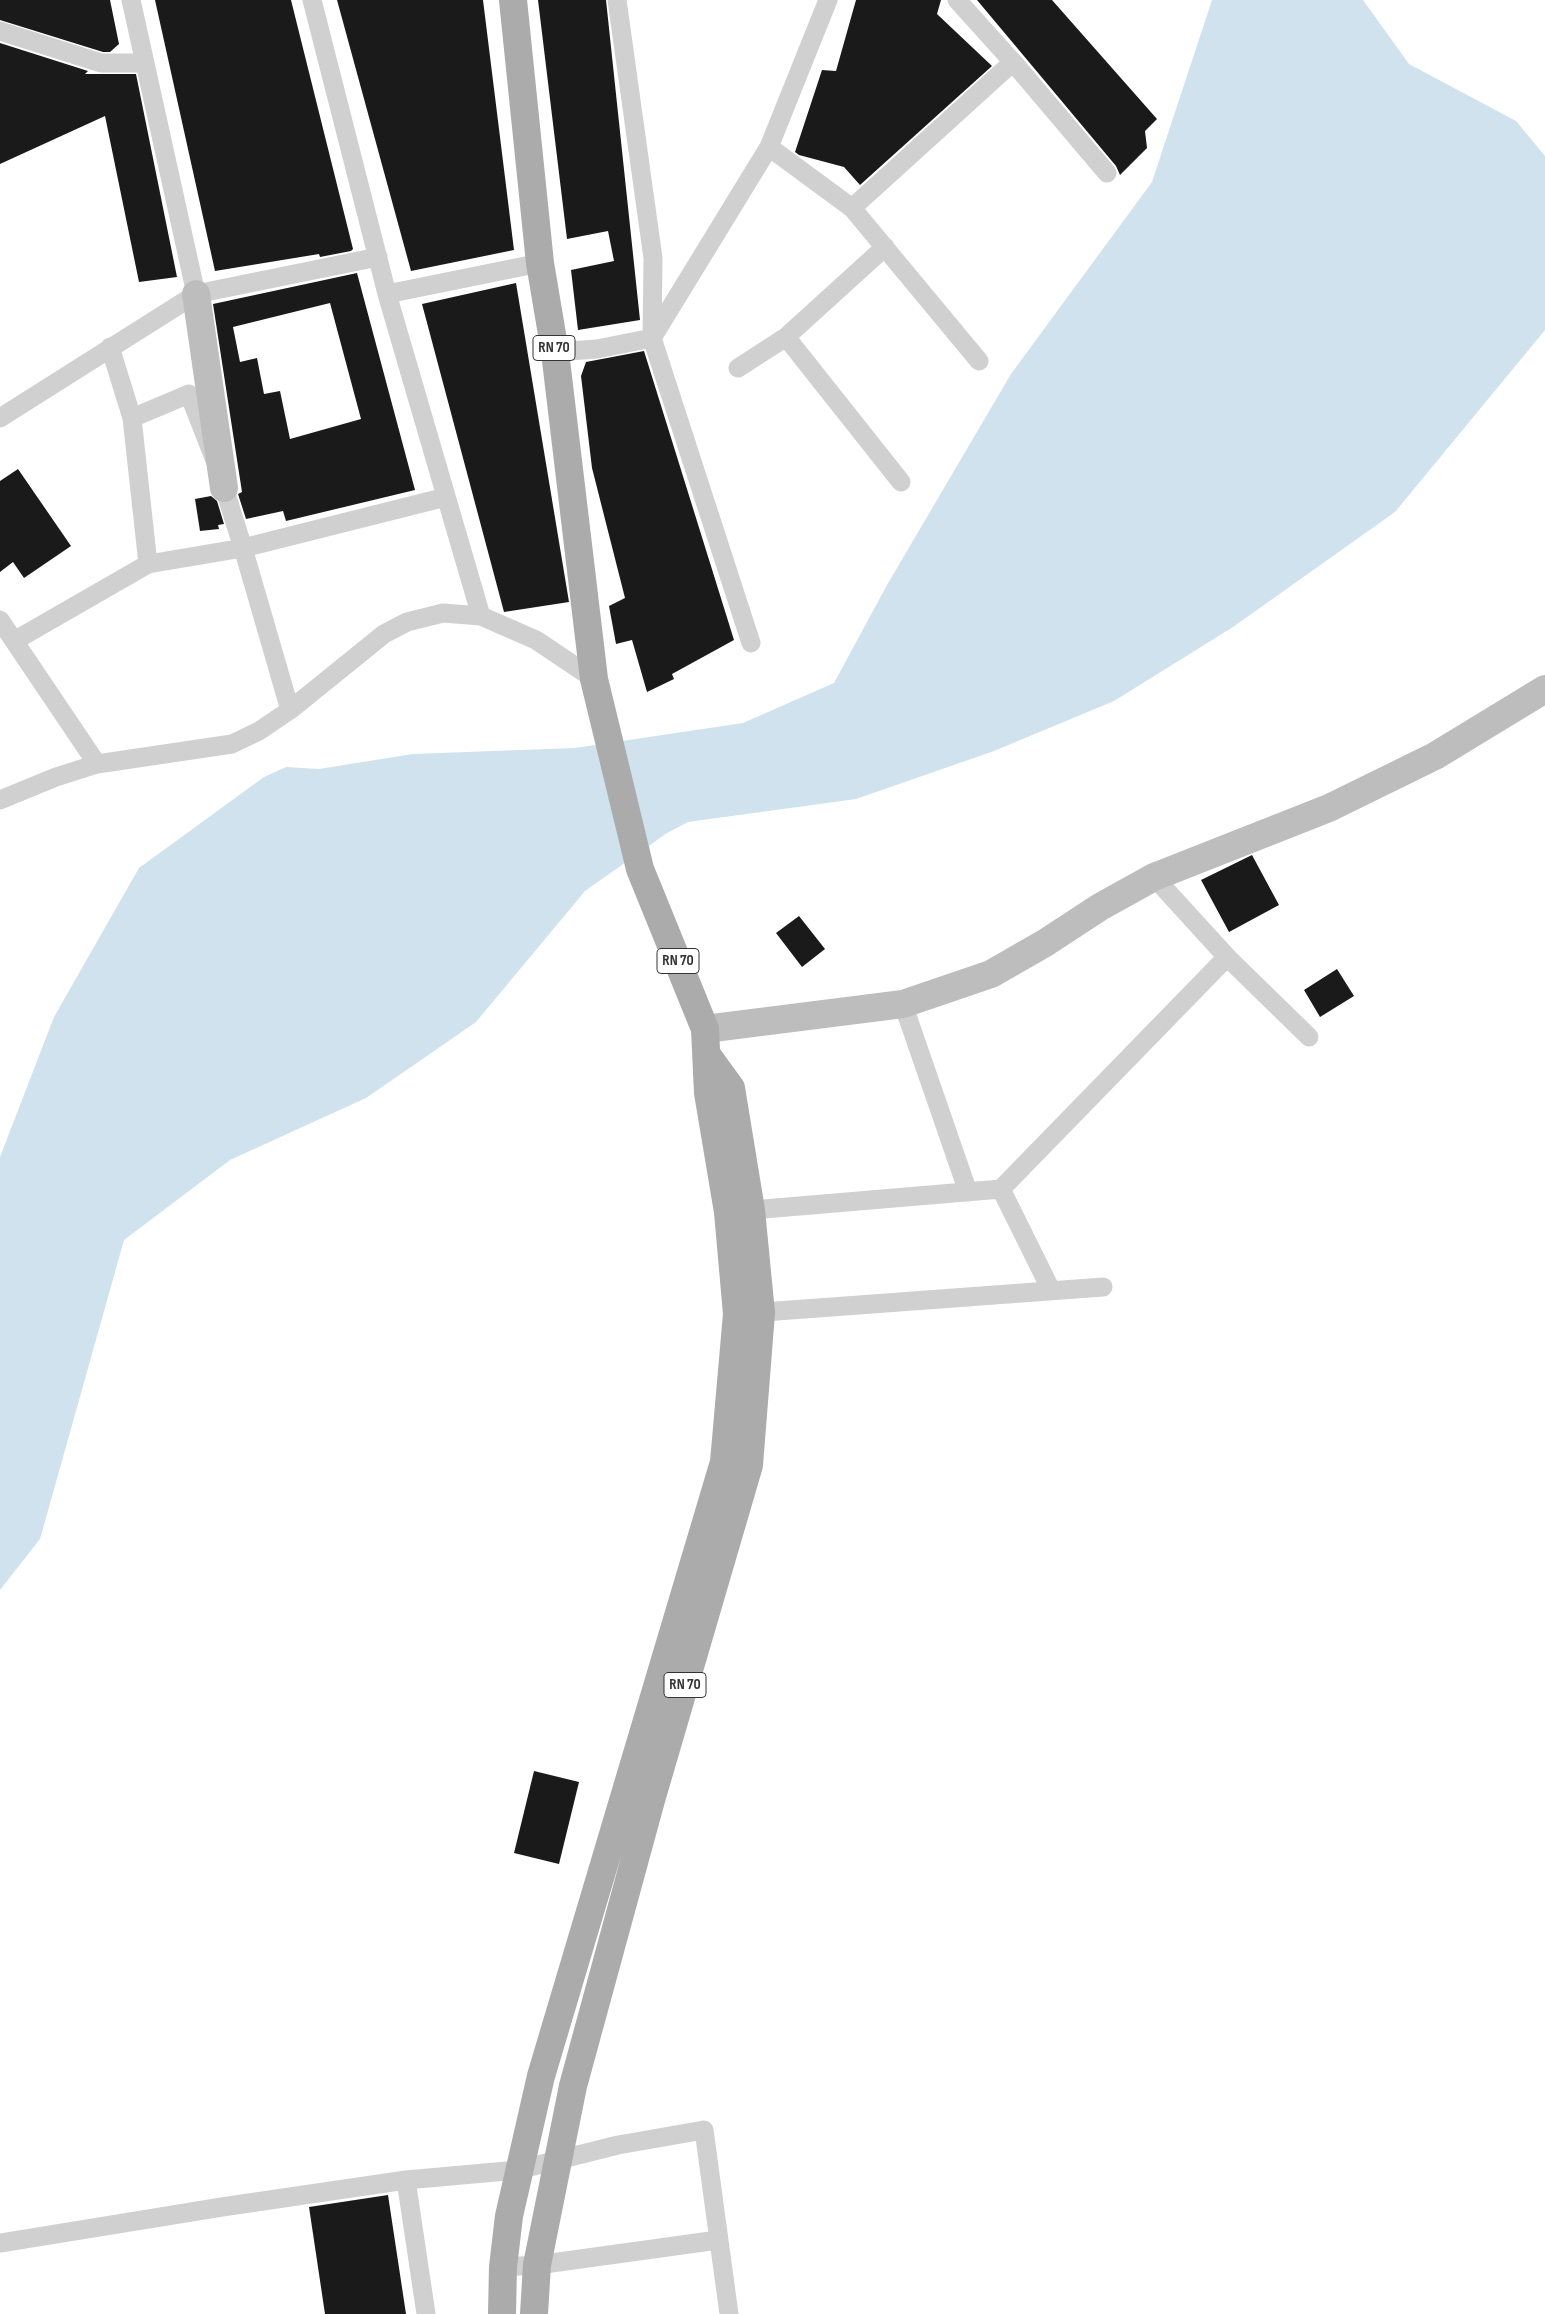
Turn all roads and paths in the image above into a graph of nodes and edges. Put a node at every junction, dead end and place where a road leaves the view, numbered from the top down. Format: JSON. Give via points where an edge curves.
{"nodes":[{"id":1,"x":131,"y":0,"type":"edge"},
{"id":2,"x":312,"y":0,"type":"edge"},
{"id":3,"x":512,"y":0,"type":"edge"},
{"id":4,"x":617,"y":0,"type":"edge"},
{"id":5,"x":828,"y":0,"type":"edge"},
{"id":6,"x":957,"y":0,"type":"edge"},
{"id":7,"x":0,"y":32,"type":"edge"},
{"id":8,"x":1013,"y":62,"type":"junction"},
{"id":9,"x":145,"y":63,"type":"junction"},
{"id":10,"x":769,"y":147,"type":"junction"},
{"id":11,"x":1107,"y":173,"type":"dead end"},
{"id":12,"x":852,"y":208,"type":"junction"},
{"id":13,"x":885,"y":247,"type":"junction"},
{"id":14,"x":378,"y":257,"type":"junction"},
{"id":15,"x":540,"y":263,"type":"junction"},
{"id":16,"x":196,"y":294,"type":"junction"},
{"id":17,"x":387,"y":294,"type":"junction"},
{"id":18,"x":786,"y":337,"type":"junction"},
{"id":19,"x":652,"y":338,"type":"junction"},
{"id":20,"x":110,"y":347,"type":"junction"},
{"id":21,"x":555,"y":352,"type":"junction"},
{"id":22,"x":979,"y":361,"type":"dead end"},
{"id":23,"x":738,"y":368,"type":"dead end"},
{"id":24,"x":0,"y":418,"type":"edge"},
{"id":25,"x":132,"y":418,"type":"junction"},
{"id":26,"x":902,"y":482,"type":"dead end"},
{"id":27,"x":224,"y":488,"type":"junction"},
{"id":28,"x":446,"y":497,"type":"junction"},
{"id":29,"x":243,"y":548,"type":"junction"},
{"id":30,"x":148,"y":564,"type":"junction"},
{"id":31,"x":481,"y":616,"type":"junction"},
{"id":32,"x":0,"y":620,"type":"edge"},
{"id":33,"x":14,"y":641,"type":"junction"},
{"id":34,"x":751,"y":643,"type":"dead end"},
{"id":35,"x":596,"y":687,"type":"junction"},
{"id":36,"x":1545,"y":689,"type":"edge"},
{"id":37,"x":290,"y":710,"type":"junction"},
{"id":38,"x":97,"y":764,"type":"junction"},
{"id":39,"x":0,"y":800,"type":"edge"},
{"id":40,"x":1154,"y":878,"type":"junction"},
{"id":41,"x":1227,"y":957,"type":"junction"},
{"id":42,"x":903,"y":1004,"type":"junction"},
{"id":43,"x":1309,"y":1037,"type":"dead end"},
{"id":44,"x":706,"y":1042,"type":"junction"},
{"id":45,"x":1001,"y":1189,"type":"junction"},
{"id":46,"x":968,"y":1192,"type":"junction"},
{"id":47,"x":740,"y":1211,"type":"junction"},
{"id":48,"x":1103,"y":1287,"type":"dead end"},
{"id":49,"x":1051,"y":1290,"type":"junction"},
{"id":50,"x":749,"y":1313,"type":"junction"},
{"id":51,"x":639,"y":1797,"type":"junction"},
{"id":52,"x":558,"y":2161,"type":"junction"},
{"id":53,"x":518,"y":2170,"type":"junction"},
{"id":54,"x":406,"y":2180,"type":"junction"},
{"id":55,"x":718,"y":2240,"type":"junction"},
{"id":56,"x":0,"y":2244,"type":"edge"},
{"id":57,"x":537,"y":2265,"type":"junction"},
{"id":58,"x":503,"y":2267,"type":"junction"},
{"id":59,"x":426,"y":2314,"type":"edge"},
{"id":60,"x":502,"y":2314,"type":"edge"},
{"id":61,"x":534,"y":2314,"type":"edge"},
{"id":62,"x":729,"y":2314,"type":"edge"}],
"edges":[{"from":1,"to":9,"type":"street"},
{"from":2,"to":14,"type":"street"},
{"from":3,"to":15,"type":"main road","number":"RN 70"},
{"from":4,"to":19,"type":"street","via":[[653,258]]},
{"from":5,"to":10,"type":"street"},
{"from":6,"to":8,"type":"street"},
{"from":7,"to":9,"type":"street","via":[[101,63]]},
{"from":8,"to":11,"type":"street"},
{"from":8,"to":12,"type":"street"},
{"from":9,"to":16,"type":"street"},
{"from":10,"to":12,"type":"street"},
{"from":10,"to":19,"type":"street"},
{"from":12,"to":13,"type":"street"},
{"from":13,"to":18,"type":"street"},
{"from":13,"to":22,"type":"street"},
{"from":14,"to":16,"type":"street"},
{"from":14,"to":17,"type":"street"},
{"from":15,"to":17,"type":"street"},
{"from":15,"to":21,"type":"main road","number":"RN 70"},
{"from":16,"to":20,"type":"street"},
{"from":16,"to":27,"type":"main road"},
{"from":17,"to":28,"type":"street"},
{"from":18,"to":23,"type":"street"},
{"from":18,"to":26,"type":"street"},
{"from":19,"to":21,"type":"street"},
{"from":19,"to":34,"type":"street"},
{"from":20,"to":24,"type":"street"},
{"from":20,"to":25,"type":"street"},
{"from":21,"to":35,"type":"main road","number":"RN 70"},
{"from":25,"to":27,"type":"street","via":[[189,394]]},
{"from":25,"to":30,"type":"street"},
{"from":27,"to":29,"type":"street"},
{"from":28,"to":29,"type":"street"},
{"from":28,"to":31,"type":"street"},
{"from":29,"to":30,"type":"street"},
{"from":29,"to":37,"type":"street"},
{"from":30,"to":33,"type":"street"},
{"from":31,"to":35,"type":"street","via":[[536,640]]},
{"from":31,"to":37,"type":"street","via":[[443,613],[407,622],[384,634]]},
{"from":32,"to":33,"type":"street"},
{"from":33,"to":38,"type":"street"},
{"from":35,"to":44,"type":"main road","number":"RN 70","via":[[640,869]]},
{"from":36,"to":40,"type":"main road","via":[[1435,756],[1329,808]]},
{"from":37,"to":38,"type":"street","via":[[259,732],[232,744]]},
{"from":38,"to":39,"type":"street"},
{"from":40,"to":41,"type":"street"},
{"from":40,"to":42,"type":"main road","via":[[991,974]]},
{"from":41,"to":43,"type":"street"},
{"from":41,"to":45,"type":"street"},
{"from":42,"to":44,"type":"main road"},
{"from":42,"to":46,"type":"street"},
{"from":44,"to":47,"type":"main road","number":"RN 70","via":[[708,1093]]},
{"from":45,"to":46,"type":"street"},
{"from":45,"to":49,"type":"street"},
{"from":46,"to":47,"type":"street"},
{"from":47,"to":50,"type":"main road","number":"RN 70"},
{"from":48,"to":49,"type":"street"},
{"from":49,"to":50,"type":"street"},
{"from":50,"to":51,"type":"main road","number":"RN 70","via":[[737,1463]]},
{"from":51,"to":52,"type":"main road","number":"RN 70"},
{"from":51,"to":53,"type":"main road","number":"RN 70","via":[[541,2076]]},
{"from":52,"to":53,"type":"street"},
{"from":52,"to":55,"type":"street","via":[[618,2145],[704,2130]]},
{"from":52,"to":57,"type":"main road","number":"RN 70"},
{"from":53,"to":54,"type":"street"},
{"from":53,"to":58,"type":"main road","number":"RN 70"},
{"from":54,"to":56,"type":"street","via":[[212,2208]]},
{"from":54,"to":59,"type":"street"},
{"from":55,"to":57,"type":"street"},
{"from":55,"to":62,"type":"street"},
{"from":57,"to":58,"type":"street"},
{"from":57,"to":61,"type":"main road","number":"RN 70"},
{"from":58,"to":60,"type":"main road","number":"RN 70"}]}
